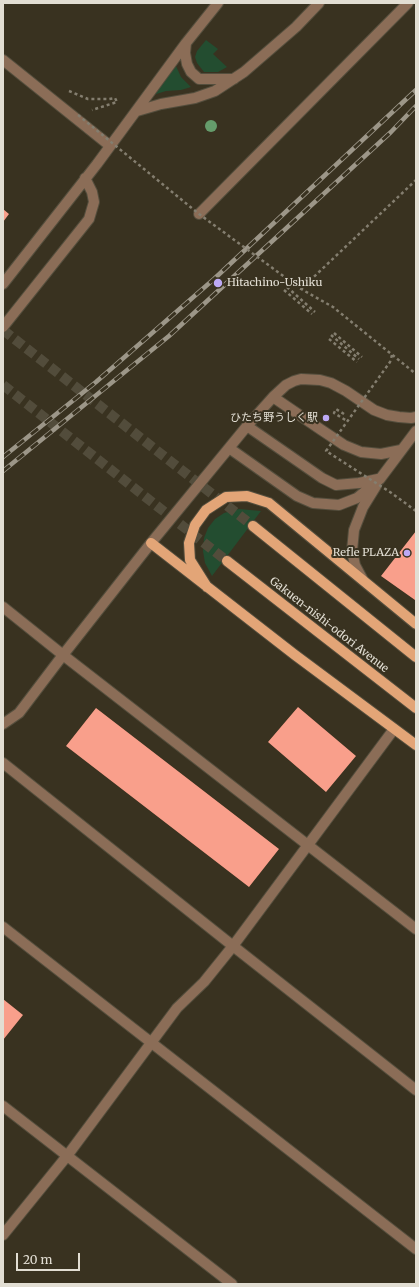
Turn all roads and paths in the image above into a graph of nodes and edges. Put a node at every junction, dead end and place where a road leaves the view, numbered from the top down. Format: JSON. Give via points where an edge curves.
{"nodes":[{"id":1,"x":218,"y":3,"type":"edge"},
{"id":2,"x":319,"y":3,"type":"edge"},
{"id":3,"x":408,"y":3,"type":"edge"},
{"id":4,"x":186,"y":43,"type":"junction"},
{"id":5,"x":3,"y":60,"type":"edge"},
{"id":6,"x":234,"y":79,"type":"junction"},
{"id":7,"x":68,"y":91,"type":"dead end"},
{"id":8,"x":137,"y":111,"type":"junction"},
{"id":9,"x":109,"y":145,"type":"junction"},
{"id":10,"x":85,"y":178,"type":"junction"},
{"id":11,"x":416,"y":180,"type":"edge"},
{"id":12,"x":199,"y":214,"type":"junction"},
{"id":13,"x":3,"y":284,"type":"edge"},
{"id":14,"x":287,"y":287,"type":"dead end"},
{"id":15,"x":301,"y":289,"type":"junction"},
{"id":16,"x":284,"y":290,"type":"dead end"},
{"id":17,"x":315,"y":312,"type":"dead end"},
{"id":18,"x":312,"y":314,"type":"dead end"},
{"id":19,"x":3,"y":327,"type":"edge"},
{"id":20,"x":334,"y":333,"type":"dead end"},
{"id":21,"x":331,"y":335,"type":"dead end"},
{"id":22,"x":329,"y":339,"type":"dead end"},
{"id":23,"x":392,"y":355,"type":"junction"},
{"id":24,"x":362,"y":356,"type":"dead end"},
{"id":25,"x":416,"y":374,"type":"edge"},
{"id":26,"x":273,"y":397,"type":"junction"},
{"id":27,"x":344,"y":414,"type":"dead end"},
{"id":28,"x":416,"y":417,"type":"edge"},
{"id":29,"x":347,"y":421,"type":"junction"},
{"id":30,"x":247,"y":426,"type":"junction"},
{"id":31,"x":416,"y":431,"type":"edge"},
{"id":32,"x":230,"y":448,"type":"junction"},
{"id":33,"x":401,"y":450,"type":"junction"},
{"id":34,"x":380,"y":479,"type":"junction"},
{"id":35,"x":416,"y":511,"type":"edge"},
{"id":36,"x":253,"y":526,"type":"tunnel mouth"},
{"id":37,"x":151,"y":543,"type":"junction"},
{"id":38,"x":227,"y":561,"type":"tunnel mouth"},
{"id":39,"x":364,"y":581,"type":"junction"},
{"id":40,"x":207,"y":587,"type":"junction"},
{"id":41,"x":3,"y":607,"type":"edge"},
{"id":42,"x":416,"y":624,"type":"edge"},
{"id":43,"x":63,"y":655,"type":"junction"},
{"id":44,"x":416,"y":657,"type":"edge"},
{"id":45,"x":416,"y":708,"type":"edge"},
{"id":46,"x":3,"y":724,"type":"edge"},
{"id":47,"x":394,"y":729,"type":"junction"},
{"id":48,"x":416,"y":745,"type":"edge"},
{"id":49,"x":3,"y":763,"type":"edge"},
{"id":50,"x":308,"y":844,"type":"junction"},
{"id":51,"x":3,"y":928,"type":"edge"},
{"id":52,"x":416,"y":929,"type":"edge"},
{"id":53,"x":232,"y":946,"type":"junction"},
{"id":54,"x":151,"y":1042,"type":"junction"},
{"id":55,"x":416,"y":1090,"type":"edge"},
{"id":56,"x":3,"y":1106,"type":"edge"},
{"id":57,"x":66,"y":1156,"type":"junction"},
{"id":58,"x":3,"y":1235,"type":"edge"},
{"id":59,"x":416,"y":1249,"type":"edge"},
{"id":60,"x":232,"y":1284,"type":"edge"}],
"edges":[{"from":1,"to":4,"type":"street"},
{"from":2,"to":6,"type":"street","via":[[296,27]]},
{"from":3,"to":12,"type":"street"},
{"from":4,"to":6,"type":"street","via":[[186,64],[199,79]]},
{"from":4,"to":8,"type":"street"},
{"from":5,"to":9,"type":"street"},
{"from":6,"to":8,"type":"street","via":[[215,91],[196,98]]},
{"from":7,"to":12,"type":"path","bridge":true,"via":[[88,99],[115,98],[117,102],[78,115]]},
{"from":8,"to":9,"type":"street"},
{"from":9,"to":10,"type":"street"},
{"from":10,"to":13,"type":"street"},
{"from":10,"to":19,"type":"street","via":[[94,202],[89,219]]},
{"from":11,"to":15,"type":"path"},
{"from":12,"to":15,"type":"path","bridge":true},
{"from":14,"to":17,"type":"path"},
{"from":15,"to":23,"type":"path","bridge":true,"via":[[333,307]]},
{"from":16,"to":18,"type":"path"},
{"from":20,"to":24,"type":"path"},
{"from":21,"to":22,"type":"path","via":[[358,361]]},
{"from":23,"to":25,"type":"path","bridge":true},
{"from":23,"to":29,"type":"path","bridge":true,"via":[[390,362]]},
{"from":26,"to":28,"type":"street","via":[[294,380],[310,378],[331,383],[374,410],[399,417]]},
{"from":26,"to":30,"type":"street"},
{"from":26,"to":33,"type":"street","via":[[344,445],[361,452],[381,454]]},
{"from":27,"to":29,"type":"path","via":[[336,409],[334,413]]},
{"from":29,"to":35,"type":"path","bridge":true,"via":[[326,451]]},
{"from":30,"to":32,"type":"street"},
{"from":30,"to":34,"type":"street","via":[[336,485]]},
{"from":31,"to":33,"type":"street"},
{"from":32,"to":34,"type":"street","via":[[297,496],[314,503],[339,505],[357,498]]},
{"from":32,"to":37,"type":"street"},
{"from":33,"to":34,"type":"street"},
{"from":34,"to":39,"type":"street","via":[[363,507],[354,530],[352,550],[355,565]]},
{"from":36,"to":44,"type":"main road"},
{"from":37,"to":40,"type":"main road"},
{"from":37,"to":43,"type":"street"},
{"from":38,"to":45,"type":"main road","name":"Gakuen-nishi-odori Avenue"},
{"from":39,"to":40,"type":"main road","via":[[268,503],[247,496],[226,497],[206,510],[195,525],[189,543],[190,560]]},
{"from":39,"to":42,"type":"main road"},
{"from":40,"to":47,"type":"main road"},
{"from":41,"to":43,"type":"street"},
{"from":43,"to":46,"type":"street","via":[[19,714]]},
{"from":43,"to":50,"type":"street"},
{"from":47,"to":48,"type":"main road"},
{"from":47,"to":50,"type":"street"},
{"from":49,"to":53,"type":"street"},
{"from":50,"to":52,"type":"street"},
{"from":50,"to":53,"type":"street"},
{"from":51,"to":54,"type":"street"},
{"from":53,"to":54,"type":"street","via":[[204,982],[177,1008]]},
{"from":53,"to":55,"type":"street"},
{"from":54,"to":57,"type":"street"},
{"from":54,"to":59,"type":"street"},
{"from":56,"to":57,"type":"street"},
{"from":57,"to":58,"type":"street"},
{"from":57,"to":60,"type":"street"}]}
